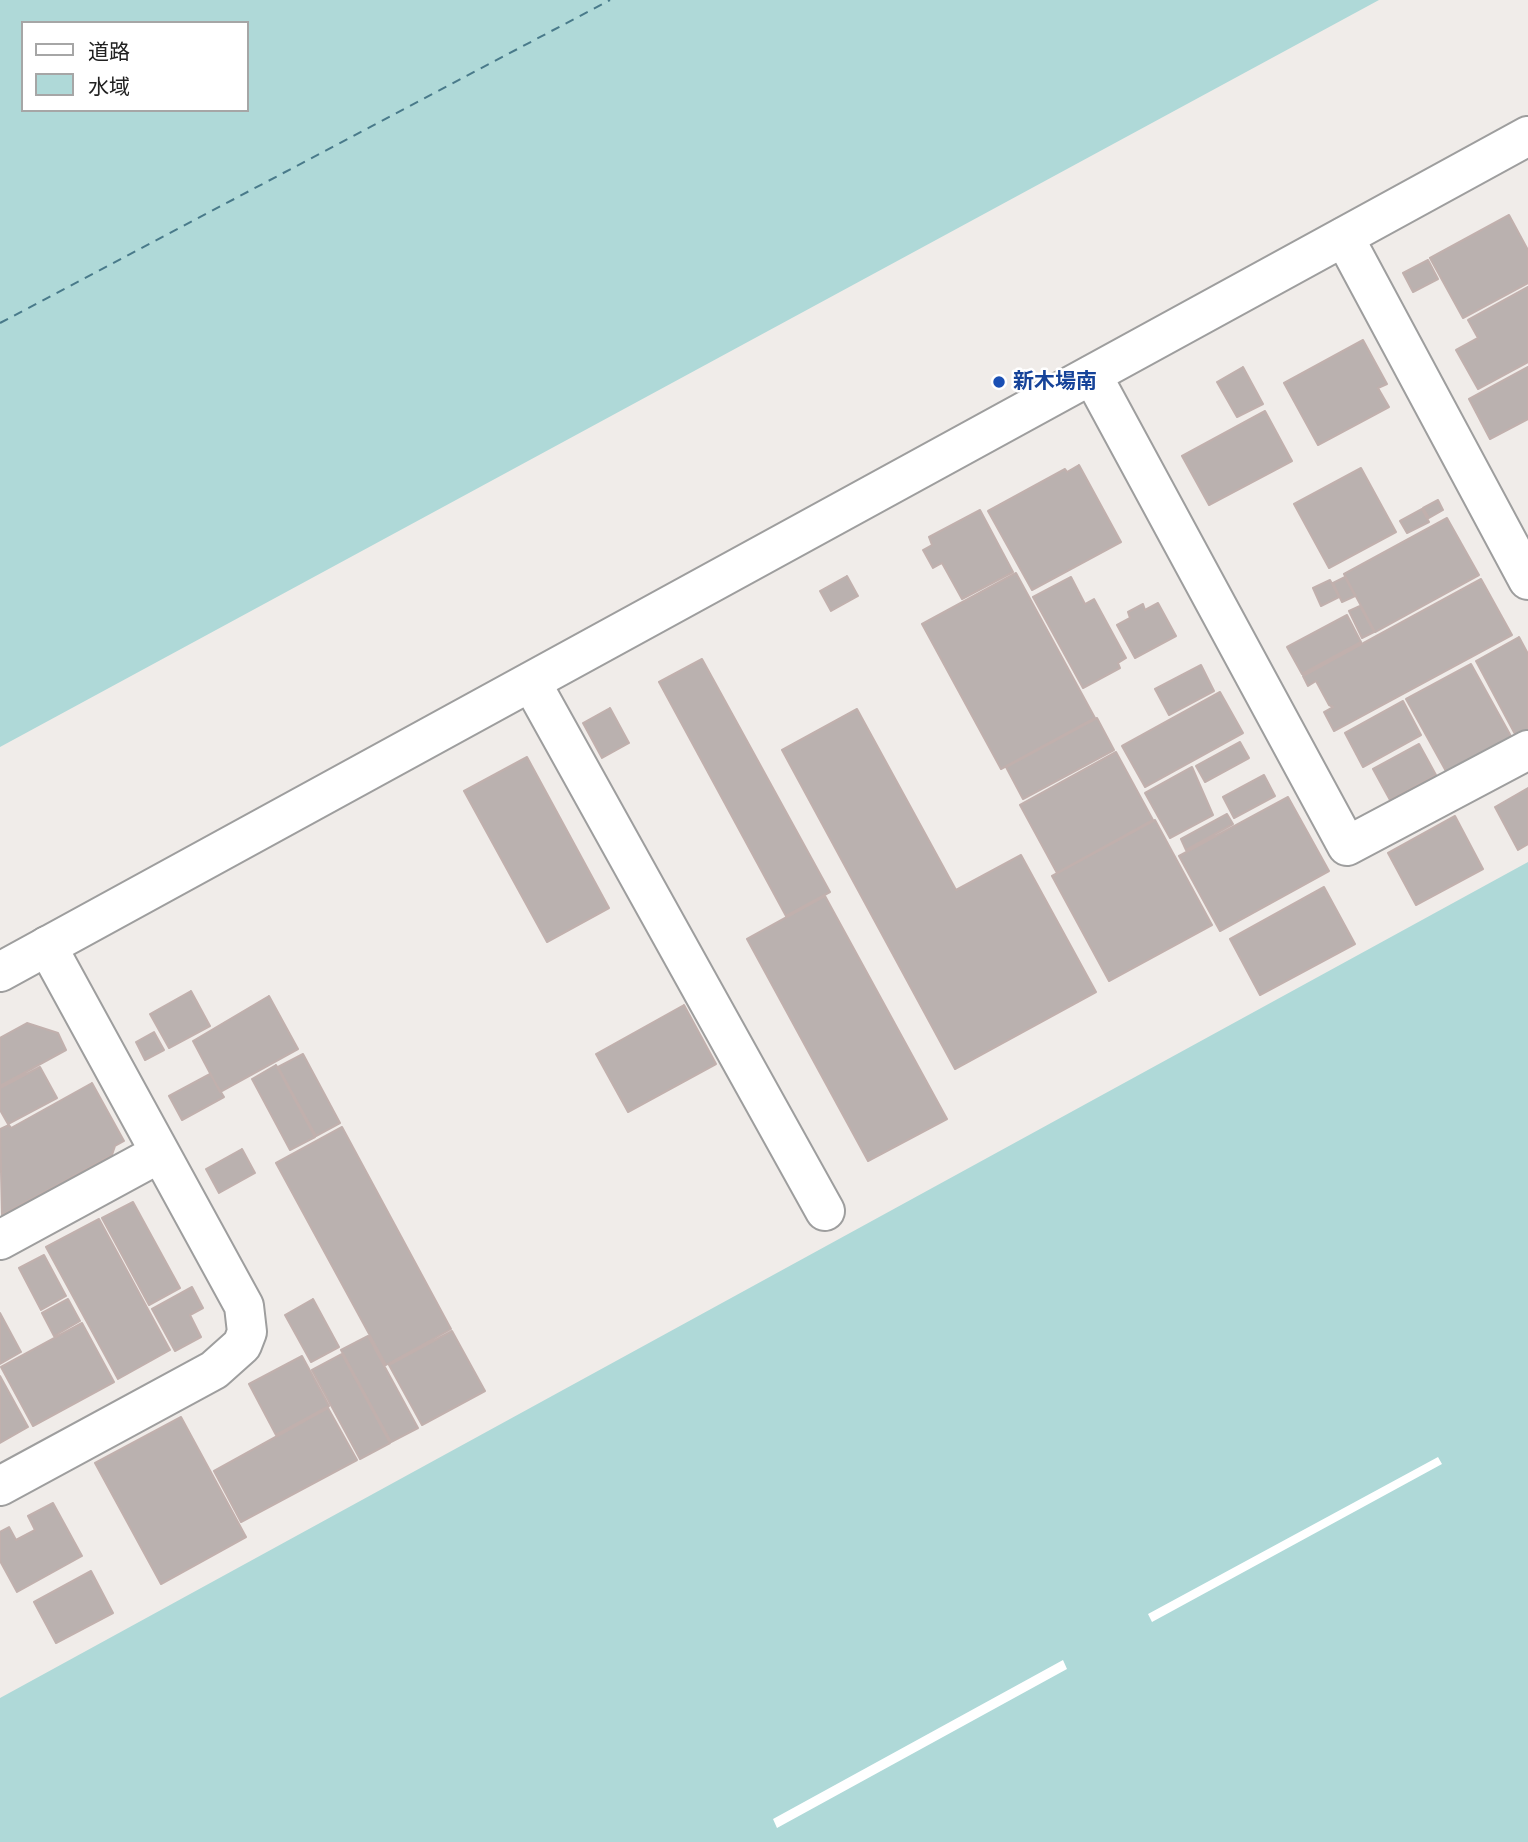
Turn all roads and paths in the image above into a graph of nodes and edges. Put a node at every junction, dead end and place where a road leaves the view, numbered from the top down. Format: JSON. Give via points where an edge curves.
{"nodes":[{"id":1,"x":1528,"y":136,"type":"edge"},
{"id":2,"x":1343,"y":237,"type":"junction"},
{"id":3,"x":1092,"y":375,"type":"junction"},
{"id":4,"x":1528,"y":580,"type":"edge"},
{"id":5,"x":531,"y":682,"type":"junction"},
{"id":6,"x":1528,"y":750,"type":"edge"},
{"id":7,"x":47,"y":946,"type":"junction"},
{"id":8,"x":0,"y":972,"type":"edge"},
{"id":9,"x":160,"y":1153,"type":"junction"},
{"id":10,"x":825,"y":1211,"type":"dead end"},
{"id":11,"x":0,"y":1240,"type":"edge"},
{"id":12,"x":0,"y":1486,"type":"edge"}],
"edges":[{"from":1,"to":2,"type":"street"},
{"from":2,"to":3,"type":"street"},
{"from":2,"to":4,"type":"street"},
{"from":3,"to":5,"type":"street"},
{"from":3,"to":6,"type":"street","via":[[1348,846]]},
{"from":5,"to":7,"type":"street"},
{"from":5,"to":10,"type":"street"},
{"from":7,"to":8,"type":"street"},
{"from":7,"to":9,"type":"street"},
{"from":9,"to":11,"type":"street"},
{"from":9,"to":12,"type":"street","via":[[244,1306],[248,1318],[242,1346],[214,1370]]}]}
